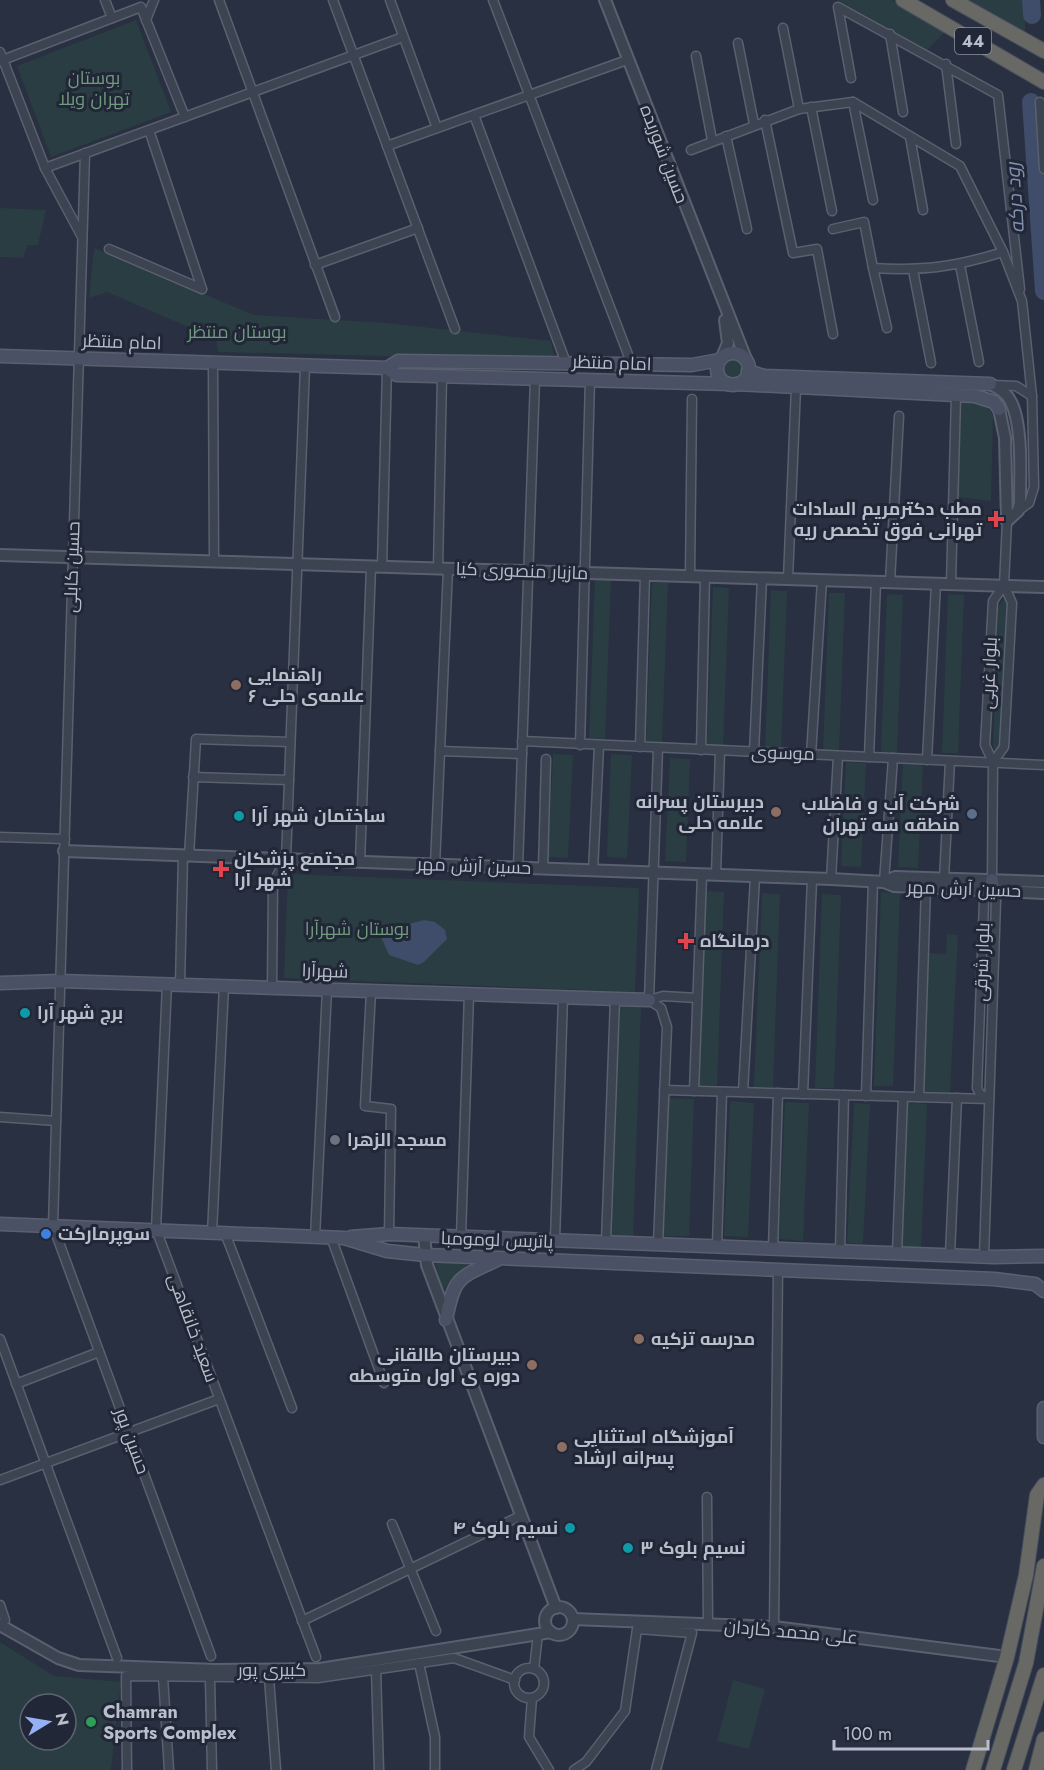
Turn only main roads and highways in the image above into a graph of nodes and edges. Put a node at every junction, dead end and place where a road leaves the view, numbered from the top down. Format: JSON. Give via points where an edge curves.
{"nodes":[{"id":1,"x":903,"y":0,"type":"edge"},
{"id":2,"x":953,"y":0,"type":"edge"},
{"id":3,"x":1044,"y":51,"type":"edge"},
{"id":4,"x":1044,"y":82,"type":"edge"},
{"id":5,"x":0,"y":356,"type":"edge"},
{"id":6,"x":721,"y":358,"type":"junction"},
{"id":7,"x":747,"y":365,"type":"junction"},
{"id":8,"x":387,"y":368,"type":"junction"},
{"id":9,"x":733,"y":384,"type":"junction"},
{"id":10,"x":990,"y":384,"type":"road end"},
{"id":11,"x":999,"y":409,"type":"road end"},
{"id":12,"x":0,"y":983,"type":"edge"},
{"id":13,"x":649,"y":1000,"type":"road end"},
{"id":14,"x":0,"y":1224,"type":"edge"},
{"id":15,"x":338,"y":1237,"type":"junction"},
{"id":16,"x":587,"y":1241,"type":"junction"},
{"id":17,"x":989,"y":1256,"type":"junction"},
{"id":18,"x":1044,"y":1256,"type":"edge"},
{"id":19,"x":501,"y":1259,"type":"junction"},
{"id":20,"x":586,"y":1262,"type":"junction"},
{"id":21,"x":994,"y":1278,"type":"junction"},
{"id":22,"x":1044,"y":1291,"type":"edge"},
{"id":23,"x":446,"y":1320,"type":"road end"},
{"id":24,"x":1044,"y":1408,"type":"edge"},
{"id":25,"x":1044,"y":1437,"type":"edge"},
{"id":26,"x":1044,"y":1485,"type":"edge"},
{"id":27,"x":1044,"y":1566,"type":"edge"},
{"id":28,"x":1044,"y":1675,"type":"edge"},
{"id":29,"x":1044,"y":1739,"type":"edge"},
{"id":30,"x":973,"y":1770,"type":"edge"},
{"id":31,"x":993,"y":1770,"type":"edge"},
{"id":32,"x":1014,"y":1770,"type":"edge"},
{"id":33,"x":1036,"y":1770,"type":"edge"}],
"edges":[{"from":1,"to":4,"type":"highway","number":"44"},
{"from":2,"to":3,"type":"highway","number":"44"},
{"from":5,"to":8,"type":"main road","name":"امام منتظر"},
{"from":6,"to":7,"type":"main road","via":[[735,353]]},
{"from":6,"to":8,"type":"main road","name":"امام منتظر","via":[[692,365],[398,361]]},
{"from":6,"to":9,"type":"main road","via":[[717,366],[719,378]]},
{"from":7,"to":9,"type":"main road","via":[[746,377]]},
{"from":7,"to":10,"type":"main road","via":[[764,376]]},
{"from":8,"to":9,"type":"main road","name":"امام منتظر","via":[[397,375]]},
{"from":9,"to":11,"type":"main road","name":"امام منتظر","via":[[987,398]]},
{"from":12,"to":13,"type":"main road","name":"شهرآرا","via":[[60,981]]},
{"from":14,"to":15,"type":"main road","name":"پاتریس لومومبا"},
{"from":15,"to":16,"type":"main road","name":"پاتریس لومومبا","via":[[389,1234]]},
{"from":15,"to":19,"type":"main road","name":"پاتریس لومومبا","via":[[387,1251]]},
{"from":16,"to":17,"type":"main road","name":"پاتریس لومومبا"},
{"from":16,"to":20,"type":"main road","via":[[572,1248],[572,1255]]},
{"from":17,"to":18,"type":"main road","name":"پاتریس لومومبا"},
{"from":17,"to":21,"type":"main road","via":[[1003,1268]]},
{"from":19,"to":20,"type":"main road","name":"پاتریس لومومبا"},
{"from":19,"to":23,"type":"main road","via":[[457,1282]]},
{"from":20,"to":21,"type":"main road","name":"پاتریس لومومبا"},
{"from":21,"to":22,"type":"main road","name":"پاتریس لومومبا","via":[[1035,1284]]},
{"from":24,"to":25,"type":"main road"},
{"from":26,"to":30,"type":"highway","via":[[1037,1495],[1026,1575],[1007,1657]]},
{"from":27,"to":31,"type":"highway","via":[[1026,1663]]},
{"from":28,"to":32,"type":"highway"},
{"from":29,"to":33,"type":"highway"}]}
